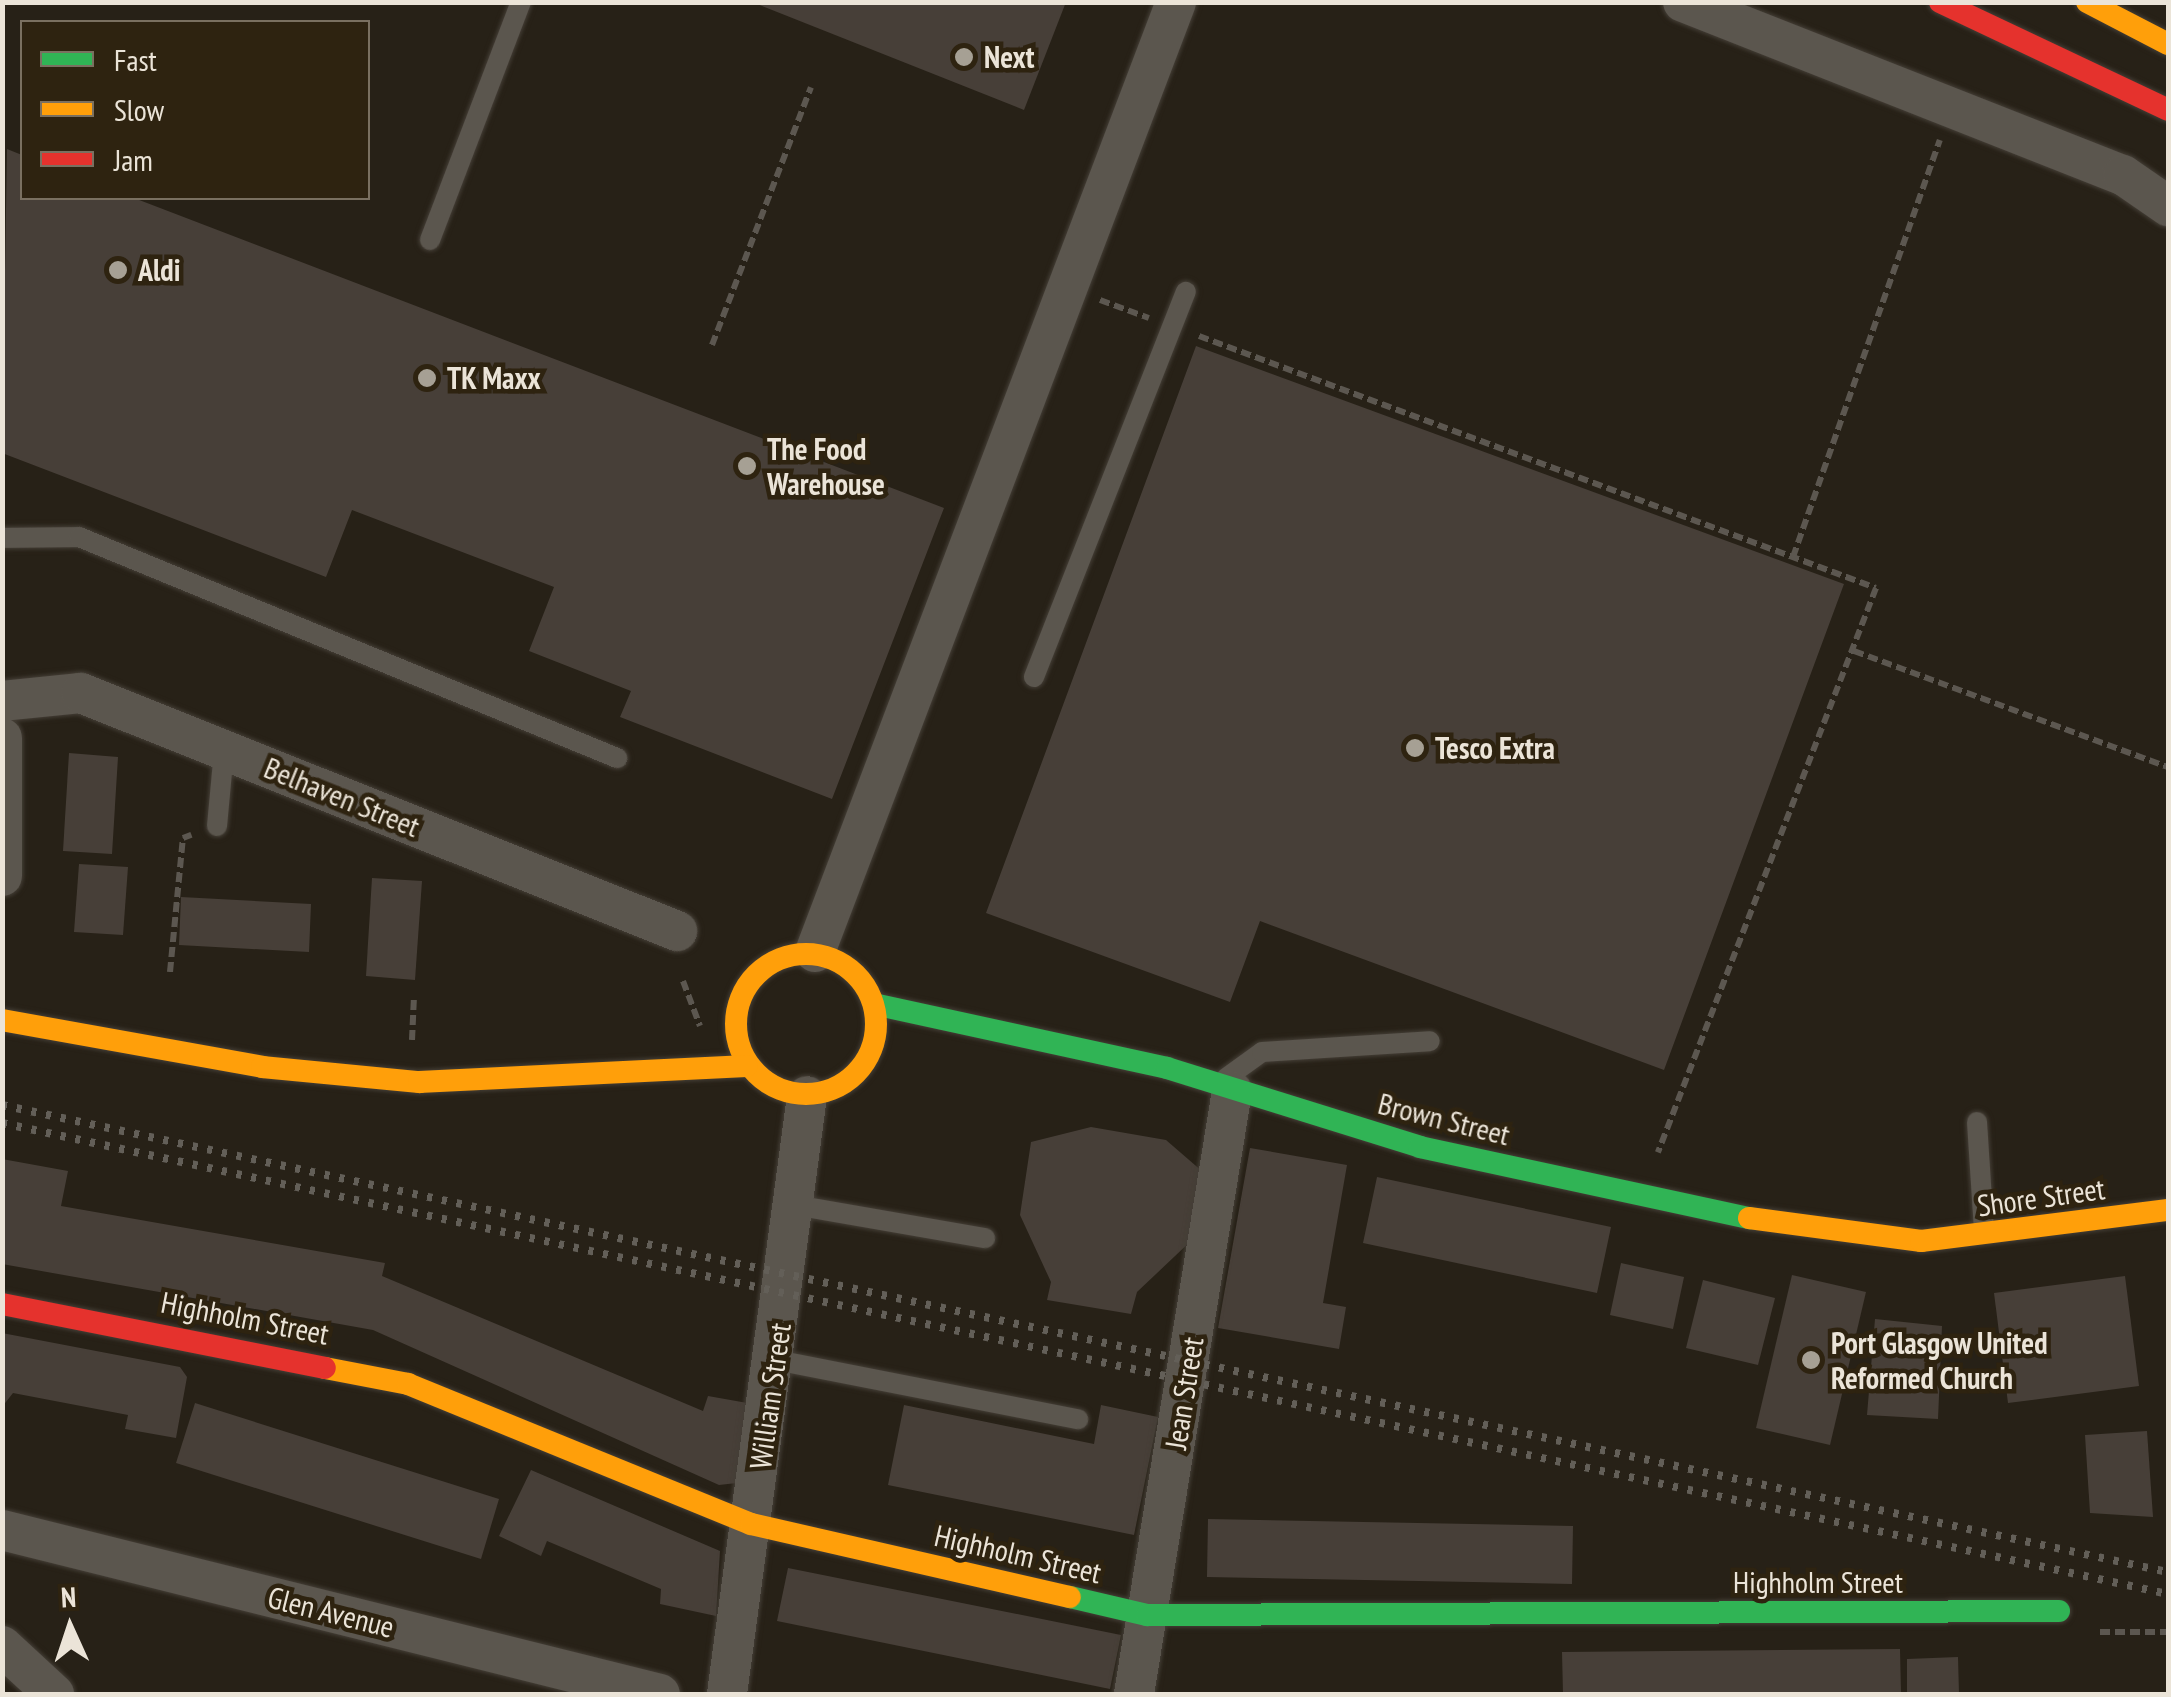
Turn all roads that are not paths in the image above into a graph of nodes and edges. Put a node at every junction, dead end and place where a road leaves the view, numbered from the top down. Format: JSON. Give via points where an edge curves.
{"nodes":[{"id":1,"x":521,"y":2,"type":"edge"},
{"id":2,"x":1176,"y":2,"type":"edge"},
{"id":3,"x":1683,"y":2,"type":"edge"},
{"id":4,"x":1940,"y":2,"type":"edge"},
{"id":5,"x":2087,"y":2,"type":"edge"},
{"id":6,"x":2168,"y":44,"type":"edge"},
{"id":7,"x":2168,"y":110,"type":"edge"},
{"id":8,"x":2168,"y":206,"type":"edge"},
{"id":9,"x":430,"y":240,"type":"dead end"},
{"id":10,"x":1186,"y":292,"type":"dead end"},
{"id":11,"x":2,"y":538,"type":"edge"},
{"id":12,"x":1034,"y":677,"type":"dead end"},
{"id":13,"x":2,"y":701,"type":"edge"},
{"id":14,"x":2,"y":738,"type":"edge"},
{"id":15,"x":224,"y":750,"type":"junction"},
{"id":16,"x":618,"y":758,"type":"dead end"},
{"id":17,"x":217,"y":826,"type":"road end"},
{"id":18,"x":2,"y":876,"type":"edge"},
{"id":19,"x":677,"y":931,"type":"dead end"},
{"id":20,"x":815,"y":952,"type":"junction"},
{"id":21,"x":874,"y":1004,"type":"junction"},
{"id":22,"x":2,"y":1020,"type":"edge"},
{"id":23,"x":734,"y":1026,"type":"junction"},
{"id":24,"x":958,"y":1030,"type":"junction"},
{"id":25,"x":1430,"y":1040,"type":"dead end"},
{"id":26,"x":870,"y":1049,"type":"junction"},
{"id":27,"x":746,"y":1066,"type":"junction"},
{"id":28,"x":606,"y":1075,"type":"junction"},
{"id":29,"x":1225,"y":1088,"type":"junction"},
{"id":30,"x":806,"y":1096,"type":"junction"},
{"id":31,"x":1977,"y":1122,"type":"dead end"},
{"id":32,"x":795,"y":1205,"type":"junction"},
{"id":33,"x":2168,"y":1210,"type":"edge"},
{"id":34,"x":1984,"y":1236,"type":"junction"},
{"id":35,"x":986,"y":1238,"type":"dead end"},
{"id":36,"x":1921,"y":1241,"type":"joint"},
{"id":37,"x":2,"y":1304,"type":"edge"},
{"id":38,"x":776,"y":1360,"type":"junction"},
{"id":39,"x":1078,"y":1420,"type":"dead end"},
{"id":40,"x":751,"y":1524,"type":"junction"},
{"id":41,"x":2,"y":1530,"type":"edge"},
{"id":42,"x":2059,"y":1612,"type":"road end"},
{"id":43,"x":1147,"y":1615,"type":"junction"},
{"id":44,"x":2,"y":1646,"type":"edge"},
{"id":45,"x":54,"y":1694,"type":"edge"},
{"id":46,"x":660,"y":1694,"type":"edge"},
{"id":47,"x":727,"y":1694,"type":"edge"},
{"id":48,"x":1134,"y":1694,"type":"edge"}],
"edges":[{"from":1,"to":9,"type":"lane"},
{"from":2,"to":20,"type":"street"},
{"from":3,"to":8,"type":"street","via":[[2124,175]]},
{"from":4,"to":7,"type":"main road"},
{"from":5,"to":6,"type":"main road"},
{"from":10,"to":12,"type":"lane"},
{"from":11,"to":16,"type":"lane","via":[[79,537]]},
{"from":13,"to":15,"type":"street","name":"Belhaven Street","via":[[81,693]]},
{"from":14,"to":18,"type":"street","via":[[10,807]]},
{"from":15,"to":17,"type":"lane"},
{"from":15,"to":19,"type":"street","name":"Belhaven Street"},
{"from":20,"to":21,"type":"main road","via":[[860,976]]},
{"from":20,"to":23,"type":"main road","via":[[772,962],[752,981]]},
{"from":21,"to":24,"type":"main road","name":"Brown Street"},
{"from":21,"to":26,"type":"main road"},
{"from":22,"to":28,"type":"main road","via":[[337,1075],[489,1083]]},
{"from":23,"to":27,"type":"main road"},
{"from":23,"to":28,"type":"main road"},
{"from":24,"to":26,"type":"main road","name":"Brown Street"},
{"from":24,"to":29,"type":"main road","name":"Brown Street","via":[[1094,1050]]},
{"from":25,"to":29,"type":"lane","via":[[1262,1052]]},
{"from":26,"to":30,"type":"main road","via":[[846,1082]]},
{"from":27,"to":28,"type":"main road"},
{"from":27,"to":30,"type":"main road"},
{"from":29,"to":36,"type":"main road","name":"Brown Street","via":[[1420,1147],[1641,1195]]},
{"from":29,"to":43,"type":"street","name":"Jean Street"},
{"from":30,"to":32,"type":"street","name":"William Street"},
{"from":31,"to":34,"type":"lane"},
{"from":32,"to":35,"type":"lane"},
{"from":32,"to":38,"type":"street","name":"William Street"},
{"from":33,"to":34,"type":"main road","name":"Shore Street"},
{"from":34,"to":36,"type":"main road","name":"Shore Street"},
{"from":37,"to":40,"type":"main road","name":"Highholm Street","via":[[408,1384]]},
{"from":38,"to":39,"type":"lane"},
{"from":38,"to":40,"type":"street","name":"William Street"},
{"from":40,"to":43,"type":"main road","name":"Highholm Street"},
{"from":40,"to":47,"type":"street","name":"William Street"},
{"from":41,"to":46,"type":"street","name":"Glen Avenue"},
{"from":42,"to":43,"type":"main road","name":"Highholm Street","via":[[1494,1620]]},
{"from":43,"to":48,"type":"street","name":"Jean Street"},
{"from":44,"to":45,"type":"street"}]}
